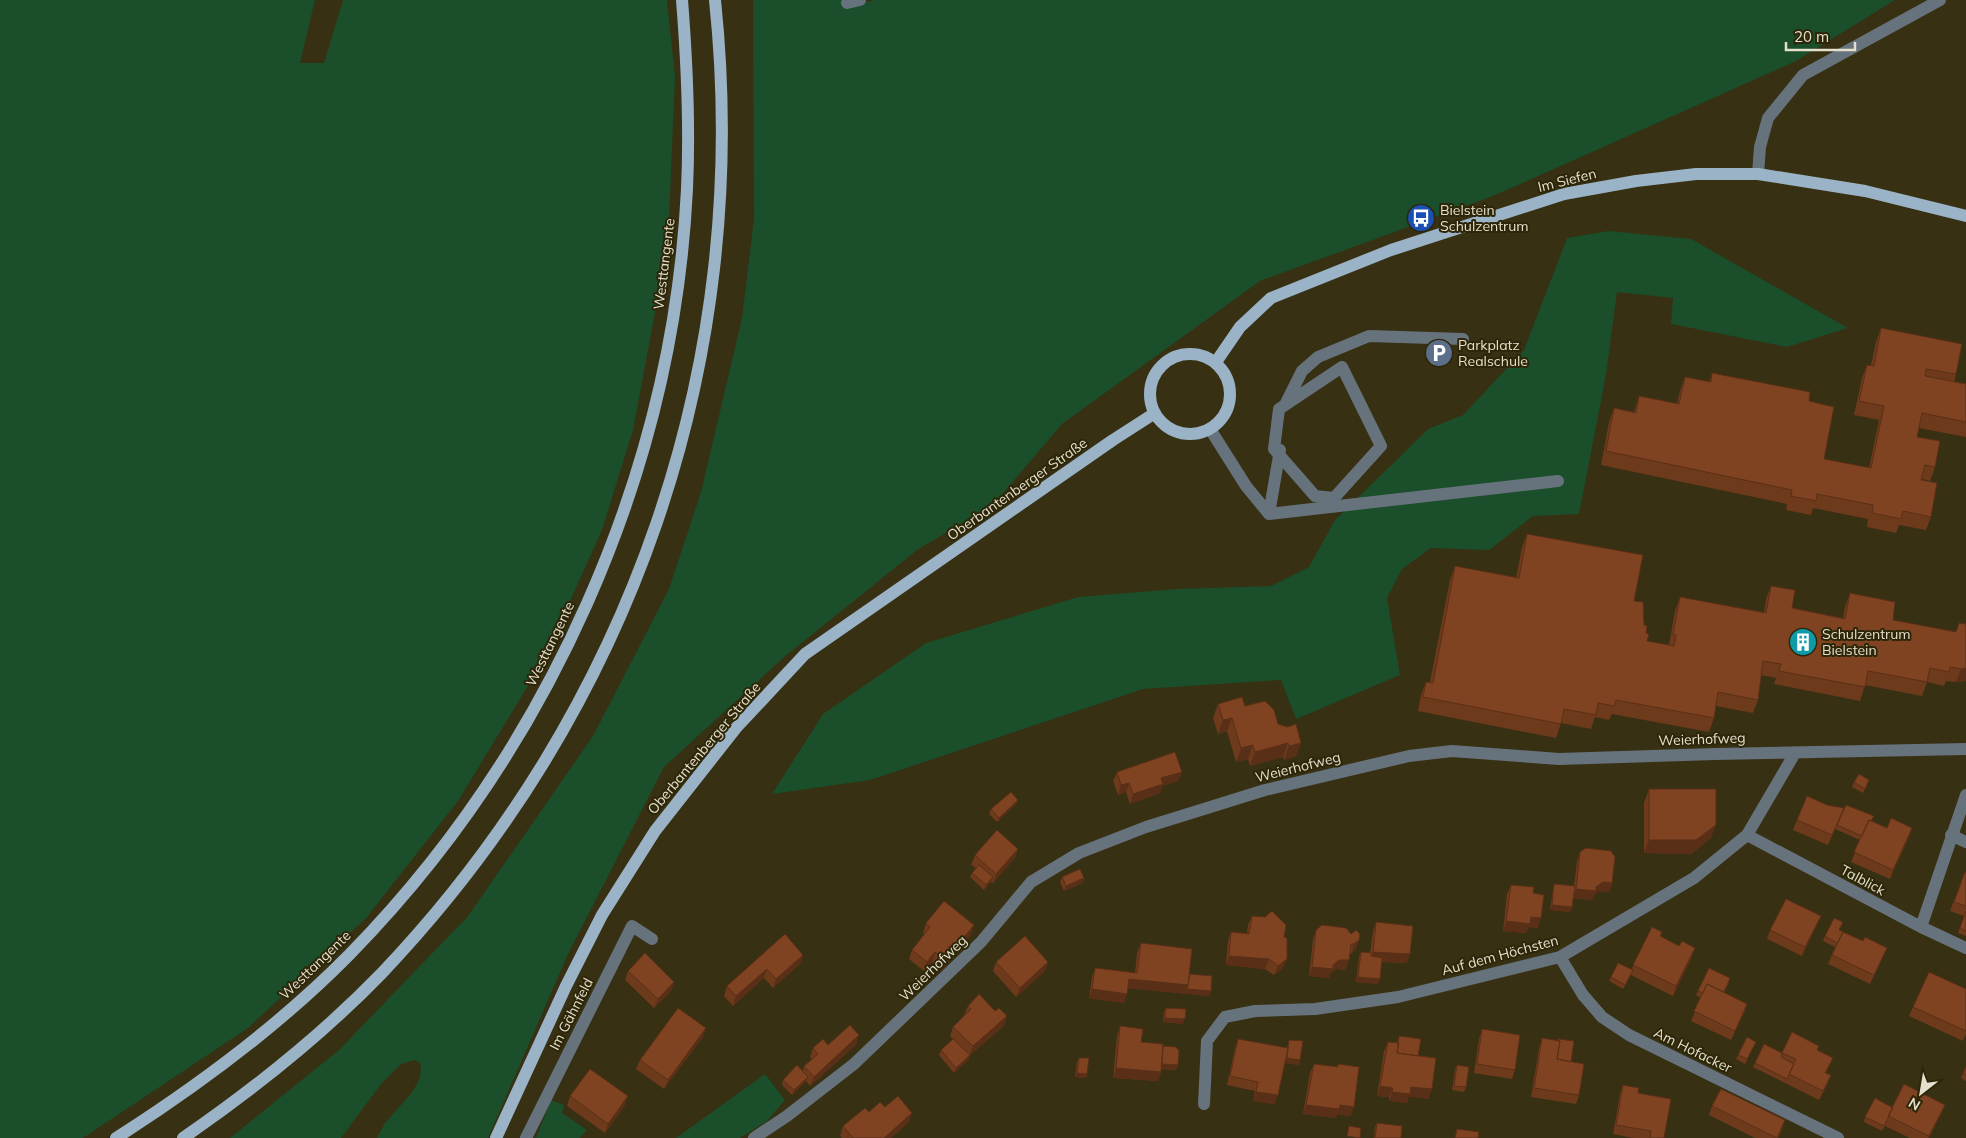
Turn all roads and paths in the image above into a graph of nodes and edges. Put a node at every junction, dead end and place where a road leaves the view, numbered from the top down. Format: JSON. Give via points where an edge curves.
{"nodes":[{"id":1,"x":682,"y":0,"type":"edge"},
{"id":2,"x":715,"y":0,"type":"edge"},
{"id":3,"x":860,"y":0,"type":"edge"},
{"id":4,"x":1940,"y":0,"type":"edge"},
{"id":5,"x":847,"y":3,"type":"dead end"},
{"id":6,"x":1758,"y":174,"type":"junction"},
{"id":7,"x":1966,"y":216,"type":"edge"},
{"id":8,"x":1463,"y":339,"type":"dead end"},
{"id":9,"x":1216,"y":362,"type":"junction"},
{"id":10,"x":1285,"y":406,"type":"junction"},
{"id":11,"x":1155,"y":413,"type":"junction"},
{"id":12,"x":1210,"y":429,"type":"junction"},
{"id":13,"x":1279,"y":455,"type":"junction"},
{"id":14,"x":1558,"y":481,"type":"dead end"},
{"id":15,"x":1269,"y":514,"type":"junction"},
{"id":16,"x":1966,"y":750,"type":"edge"},
{"id":17,"x":1795,"y":753,"type":"junction"},
{"id":18,"x":1966,"y":795,"type":"edge"},
{"id":19,"x":1951,"y":835,"type":"junction"},
{"id":20,"x":1747,"y":836,"type":"junction"},
{"id":21,"x":1966,"y":842,"type":"edge"},
{"id":22,"x":1921,"y":927,"type":"junction"},
{"id":23,"x":652,"y":939,"type":"dead end"},
{"id":24,"x":1966,"y":948,"type":"edge"},
{"id":25,"x":1560,"y":957,"type":"junction"},
{"id":26,"x":1204,"y":1104,"type":"dead end"},
{"id":27,"x":116,"y":1138,"type":"edge"},
{"id":28,"x":183,"y":1138,"type":"edge"},
{"id":29,"x":496,"y":1138,"type":"edge"},
{"id":30,"x":526,"y":1138,"type":"edge"},
{"id":31,"x":754,"y":1138,"type":"edge"},
{"id":32,"x":1838,"y":1138,"type":"edge"}],
"edges":[{"from":1,"to":27,"type":"main road","name":"Westtangente","via":[[689,126],[682,255],[673,319],[636,472],[602,570],[575,631],[545,690],[496,772],[436,857],[393,908],[348,956],[259,1036],[212,1074]]},
{"from":2,"to":28,"type":"main road","via":[[722,156],[712,284],[703,346],[674,471],[655,534],[604,655],[574,714],[530,787],[464,879],[423,928],[373,981],[293,1055]]},
{"from":3,"to":5,"type":"street"},
{"from":4,"to":6,"type":"street","via":[[1803,75],[1768,118],[1760,147]]},
{"from":6,"to":7,"type":"main road","name":"Im Siefen","via":[[1865,191]]},
{"from":6,"to":9,"type":"main road","name":"Im Siefen","via":[[1696,174],[1564,194],[1391,250],[1271,298],[1240,327]]},
{"from":8,"to":10,"type":"street","via":[[1369,336],[1318,357],[1302,371]]},
{"from":9,"to":11,"type":"main road","via":[[1192,353],[1167,360],[1151,382],[1150,395]]},
{"from":9,"to":12,"type":"main road","via":[[1229,384],[1230,397],[1227,410]]},
{"from":10,"to":13,"type":"street","via":[[1279,409],[1274,450]]},
{"from":10,"to":13,"type":"street","via":[[1342,367],[1381,446],[1334,498],[1315,496]]},
{"from":11,"to":12,"type":"main road","via":[[1170,429],[1183,433]]},
{"from":11,"to":29,"type":"main road","name":"Oberbantenberger Straße","via":[[804,654],[736,728],[655,831],[602,915]]},
{"from":12,"to":15,"type":"street","via":[[1246,486]]},
{"from":13,"to":15,"type":"street"},
{"from":14,"to":15,"type":"street"},
{"from":16,"to":17,"type":"street","name":"Weierhofweg"},
{"from":17,"to":20,"type":"street","name":"Auf dem Höchsten"},
{"from":17,"to":31,"type":"street","name":"Weierhofweg","via":[[1559,759],[1452,751],[1418,755],[1265,790],[1146,827],[1079,853],[1031,882],[981,942],[854,1064]]},
{"from":18,"to":19,"type":"street"},
{"from":19,"to":21,"type":"street"},
{"from":19,"to":22,"type":"street"},
{"from":20,"to":22,"type":"street","name":"Talblick"},
{"from":20,"to":25,"type":"street","name":"Auf dem Höchsten","via":[[1694,878]]},
{"from":22,"to":24,"type":"street","name":"Talblick"},
{"from":23,"to":30,"type":"street","name":"Im Gähnfeld","via":[[632,926]]},
{"from":25,"to":26,"type":"street","name":"Auf dem Höchsten","via":[[1398,997],[1315,1009],[1255,1011],[1225,1017],[1207,1041]]},
{"from":25,"to":32,"type":"street","name":"Am Hofacker","via":[[1583,995],[1602,1017],[1629,1035]]}]}
